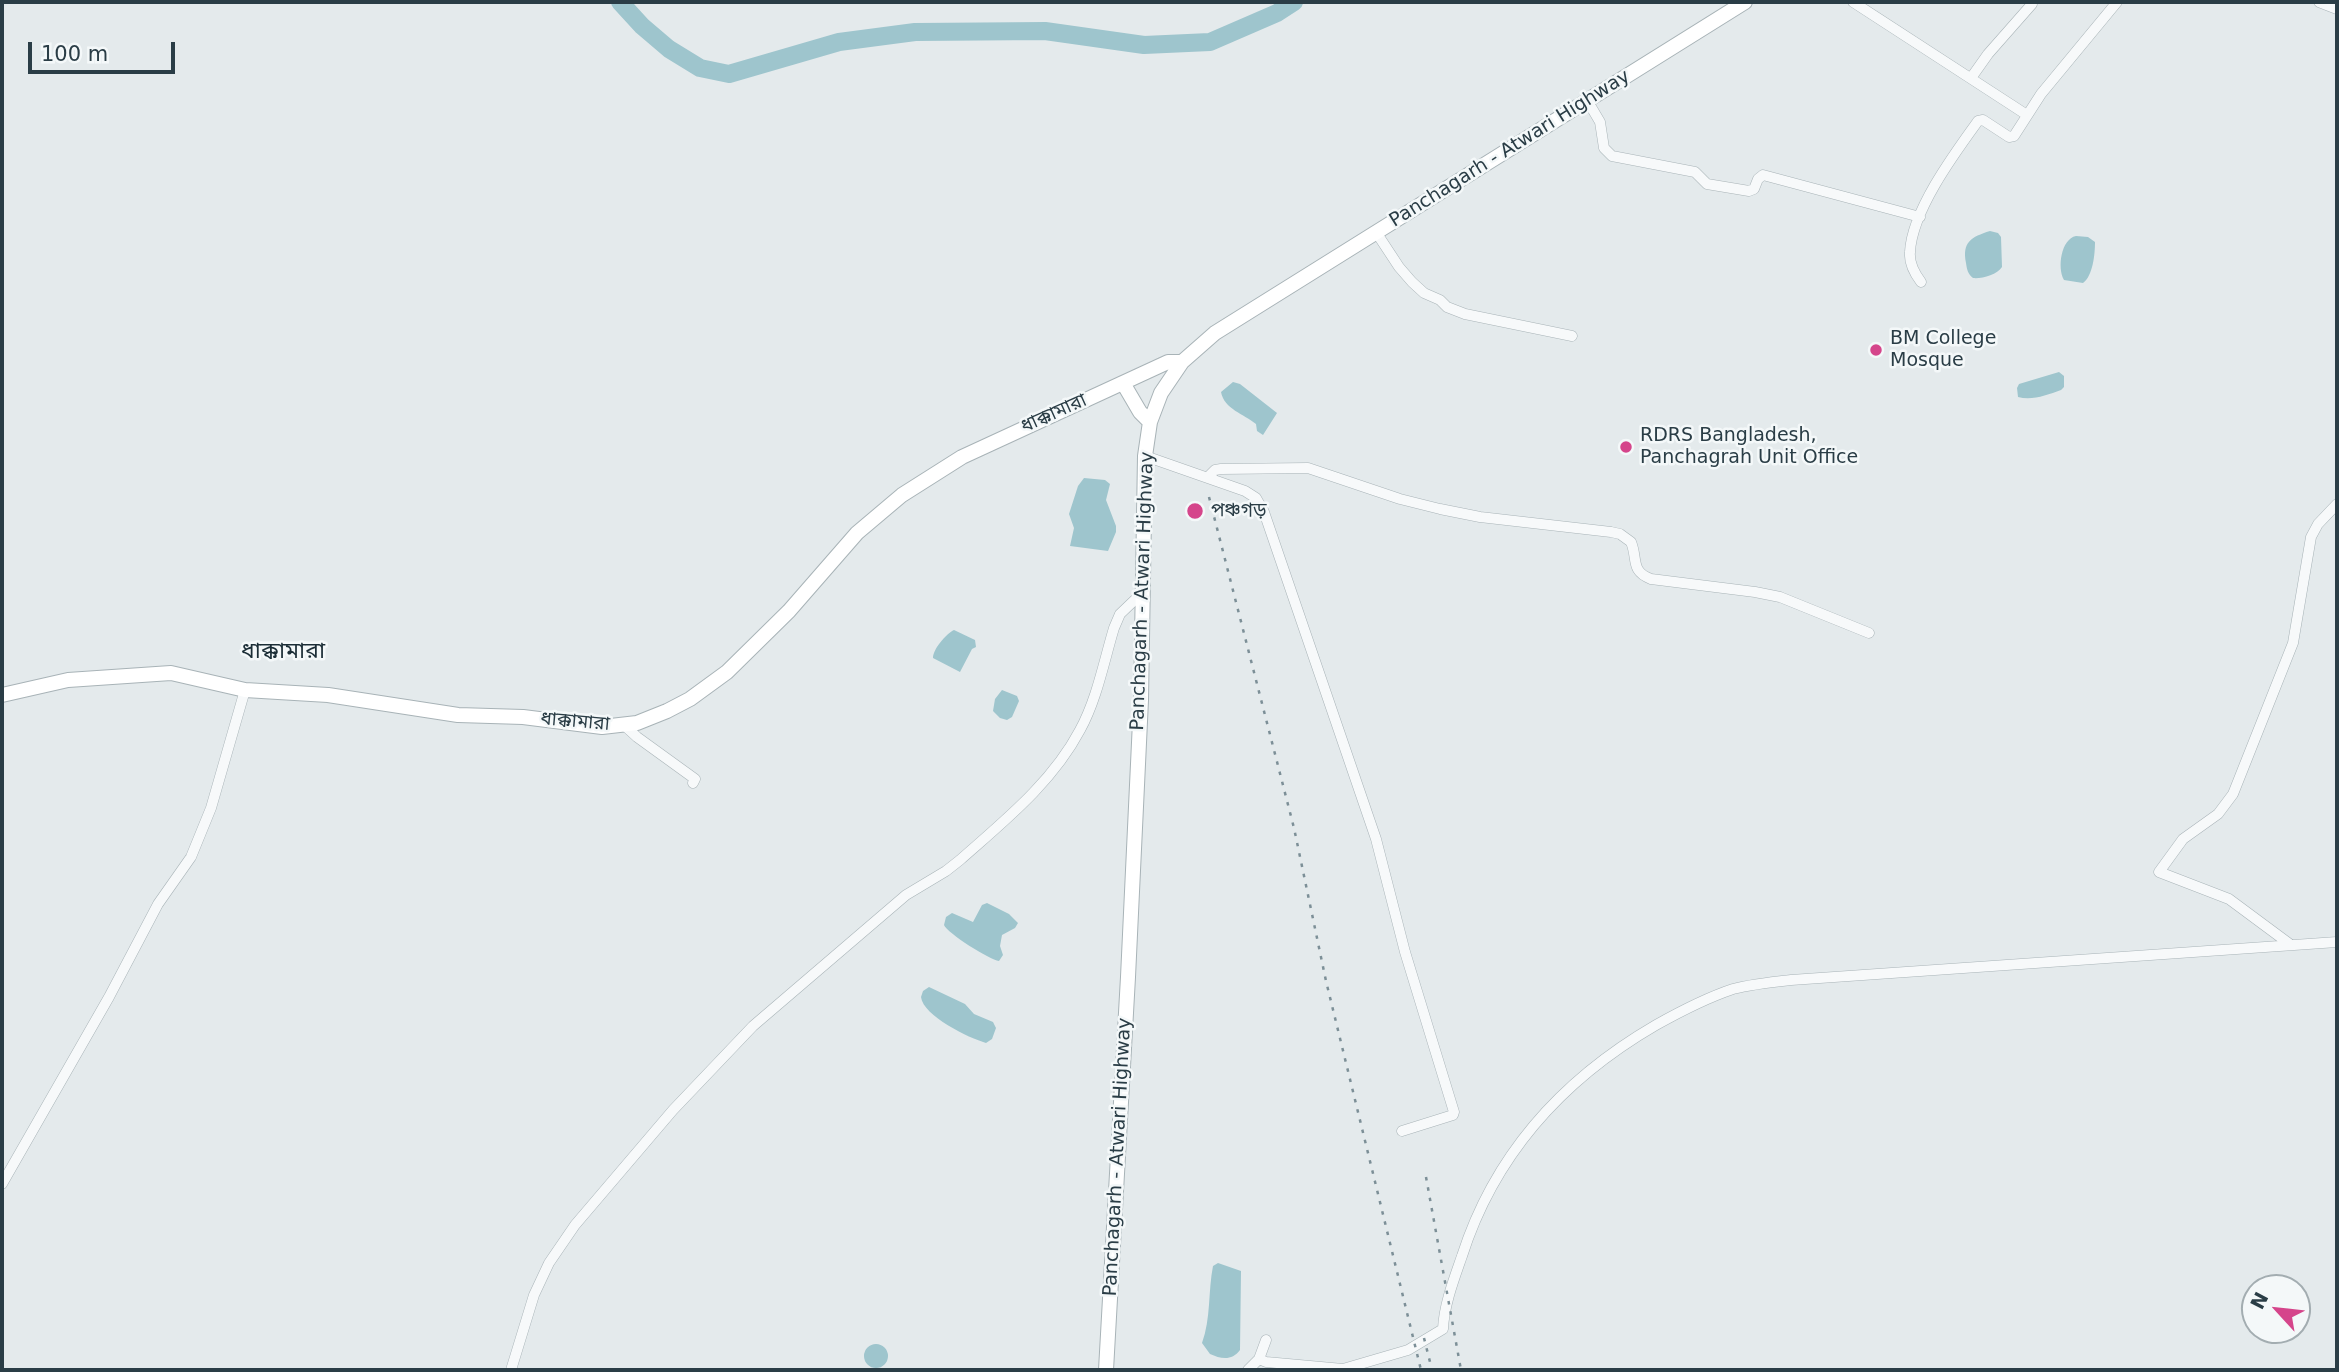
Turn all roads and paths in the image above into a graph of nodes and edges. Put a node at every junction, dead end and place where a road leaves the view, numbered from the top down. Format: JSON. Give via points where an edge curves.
{"nodes":[{"id":1,"x":1745,"y":2,"type":"edge"},
{"id":2,"x":1853,"y":2,"type":"edge"},
{"id":3,"x":2117,"y":2,"type":"edge"},
{"id":4,"x":2319,"y":2,"type":"edge"},
{"id":5,"x":2032,"y":4,"type":"dead end"},
{"id":6,"x":2337,"y":9,"type":"edge"},
{"id":7,"x":1971,"y":78,"type":"junction"},
{"id":8,"x":1587,"y":100,"type":"junction"},
{"id":9,"x":2027,"y":115,"type":"junction"},
{"id":10,"x":1920,"y":217,"type":"junction"},
{"id":11,"x":1377,"y":232,"type":"junction"},
{"id":12,"x":1920,"y":282,"type":"dead end"},
{"id":13,"x":1572,"y":336,"type":"dead end"},
{"id":14,"x":1182,"y":362,"type":"junction"},
{"id":15,"x":1122,"y":383,"type":"junction"},
{"id":16,"x":1150,"y":422,"type":"junction"},
{"id":17,"x":1145,"y":456,"type":"junction"},
{"id":18,"x":1208,"y":477,"type":"junction"},
{"id":19,"x":2337,"y":504,"type":"edge"},
{"id":20,"x":1142,"y":593,"type":"junction"},
{"id":21,"x":1870,"y":634,"type":"dead end"},
{"id":22,"x":245,"y":690,"type":"junction"},
{"id":23,"x":2,"y":695,"type":"edge"},
{"id":24,"x":625,"y":726,"type":"junction"},
{"id":25,"x":694,"y":783,"type":"dead end"},
{"id":26,"x":2337,"y":942,"type":"edge"},
{"id":27,"x":2291,"y":945,"type":"junction"},
{"id":28,"x":1402,"y":1131,"type":"dead end"},
{"id":29,"x":2,"y":1184,"type":"edge"},
{"id":30,"x":1266,"y":1340,"type":"dead end"},
{"id":31,"x":1259,"y":1359,"type":"junction"},
{"id":32,"x":510,"y":1370,"type":"edge"},
{"id":33,"x":1106,"y":1370,"type":"edge"},
{"id":34,"x":1248,"y":1370,"type":"edge"}],
"edges":[{"from":1,"to":8,"type":"main road","name":"Panchagarh - Atwari Highway"},
{"from":2,"to":7,"type":"street"},
{"from":3,"to":9,"type":"street"},
{"from":4,"to":6,"type":"street"},
{"from":5,"to":7,"type":"street"},
{"from":7,"to":9,"type":"street"},
{"from":8,"to":10,"type":"street","via":[[1600,122],[1604,148],[1612,156],[1695,172],[1707,184],[1749,191],[1763,175]]},
{"from":8,"to":11,"type":"main road","name":"Panchagarh - Atwari Highway"},
{"from":9,"to":10,"type":"street","via":[[2009,136],[1978,121],[1937,181]]},
{"from":10,"to":12,"type":"street","via":[[1909,252]]},
{"from":11,"to":13,"type":"street","via":[[1403,273],[1447,307]]},
{"from":11,"to":14,"type":"main road","name":"Panchagarh - Atwari Highway","via":[[1214,333]]},
{"from":14,"to":15,"type":"main road","name":"ধাক্কামারা","via":[[1168,362]]},
{"from":14,"to":16,"type":"main road","name":"Panchagarh - Atwari Highway","via":[[1161,393]]},
{"from":15,"to":16,"type":"main road"},
{"from":15,"to":24,"type":"main road","name":"ধাক্কামারা","via":[[962,457],[902,495],[857,534],[727,672],[667,711]]},
{"from":16,"to":17,"type":"main road","name":"Panchagarh - Atwari Highway"},
{"from":17,"to":18,"type":"street"},
{"from":17,"to":20,"type":"main road","name":"Panchagarh - Atwari Highway"},
{"from":18,"to":21,"type":"street","via":[[1221,468],[1308,468],[1400,499],[1467,514],[1620,534],[1631,542],[1640,574],[1651,579],[1780,597]]},
{"from":18,"to":28,"type":"street","via":[[1251,494],[1264,512],[1376,839],[1454,1112]]},
{"from":19,"to":27,"type":"street","via":[[2311,537],[2293,643],[2233,794],[2218,814],[2183,839],[2159,872],[2229,899]]},
{"from":20,"to":32,"type":"street","via":[[1114,628],[1088,715],[1065,758],[1042,786],[960,860],[906,895],[753,1026],[673,1110],[575,1225],[549,1263]]},
{"from":20,"to":33,"type":"main road","name":"Panchagarh - Atwari Highway","via":[[1141,700]]},
{"from":22,"to":23,"type":"main road","name":"ধাক্কামারা","via":[[157,674],[68,680]]},
{"from":22,"to":24,"type":"main road","name":"ধাক্কামারা","via":[[328,695],[458,715]]},
{"from":22,"to":29,"type":"street","via":[[211,807],[191,857],[158,904]]},
{"from":24,"to":25,"type":"street","via":[[687,772]]},
{"from":26,"to":27,"type":"street"},
{"from":27,"to":31,"type":"street","via":[[1791,979],[1716,995],[1657,1025],[1589,1069],[1530,1130],[1501,1169],[1478,1214],[1458,1267],[1443,1329],[1408,1350],[1343,1369]]},
{"from":30,"to":31,"type":"street"},
{"from":31,"to":34,"type":"street"}]}
